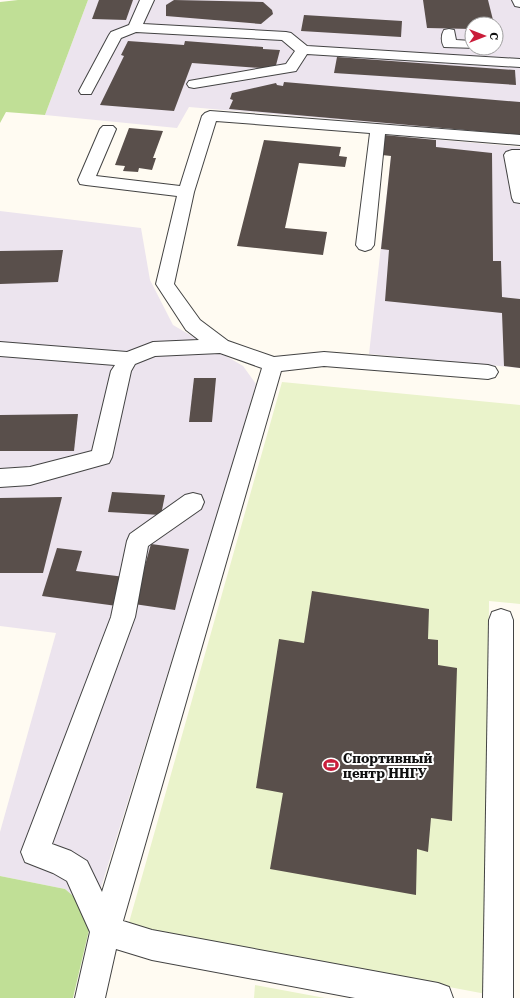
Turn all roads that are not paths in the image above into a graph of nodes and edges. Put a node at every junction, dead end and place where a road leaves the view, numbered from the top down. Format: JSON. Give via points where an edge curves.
{"nodes":[{"id":1,"x":147,"y":0,"type":"edge"},
{"id":2,"x":519,"y":0,"type":"edge"},
{"id":3,"x":520,"y":3,"type":"edge"},
{"id":4,"x":135,"y":28,"type":"junction"},
{"id":5,"x":449,"y":33,"type":"dead end"},
{"id":6,"x":464,"y":45,"type":"edge"},
{"id":7,"x":303,"y":50,"type":"junction"},
{"id":8,"x":520,"y":63,"type":"edge"},
{"id":9,"x":194,"y":84,"type":"dead end"},
{"id":10,"x":86,"y":91,"type":"dead end"},
{"id":11,"x":108,"y":129,"type":"dead end"},
{"id":12,"x":378,"y":129,"type":"junction"},
{"id":13,"x":520,"y":140,"type":"edge"},
{"id":14,"x":520,"y":155,"type":"edge"},
{"id":15,"x":186,"y":192,"type":"junction"},
{"id":16,"x":520,"y":198,"type":"edge"},
{"id":17,"x":365,"y":245,"type":"dead end"},
{"id":18,"x":221,"y":346,"type":"junction"},
{"id":19,"x":0,"y":350,"type":"edge"},
{"id":20,"x":128,"y":359,"type":"junction"},
{"id":21,"x":273,"y":364,"type":"junction"},
{"id":22,"x":488,"y":372,"type":"dead end"},
{"id":23,"x":0,"y":478,"type":"edge"},
{"id":24,"x":193,"y":502,"type":"dead end"},
{"id":25,"x":501,"y":620,"type":"dead end"},
{"id":26,"x":105,"y":931,"type":"junction"},
{"id":27,"x":90,"y":998,"type":"edge"},
{"id":28,"x":438,"y":998,"type":"edge"},
{"id":29,"x":498,"y":998,"type":"edge"}],
"edges":[{"from":1,"to":4,"type":"lane"},
{"from":2,"to":3,"type":"lane"},
{"from":4,"to":7,"type":"lane","via":[[286,36]]},
{"from":4,"to":10,"type":"lane","via":[[116,35]]},
{"from":5,"to":6,"type":"lane","via":[[449,44]]},
{"from":7,"to":8,"type":"lane"},
{"from":7,"to":9,"type":"lane","via":[[291,68]]},
{"from":11,"to":15,"type":"lane","via":[[86,180]]},
{"from":12,"to":13,"type":"lane"},
{"from":12,"to":15,"type":"lane","via":[[210,116]]},
{"from":12,"to":17,"type":"lane"},
{"from":14,"to":16,"type":"lane","via":[[512,155]]},
{"from":15,"to":18,"type":"lane","via":[[165,284],[193,325]]},
{"from":18,"to":20,"type":"lane","via":[[153,349]]},
{"from":18,"to":21,"type":"lane"},
{"from":19,"to":20,"type":"lane"},
{"from":20,"to":23,"type":"lane","via":[[121,370],[101,457],[30,476]]},
{"from":21,"to":22,"type":"lane","via":[[324,359]]},
{"from":21,"to":26,"type":"lane"},
{"from":24,"to":26,"type":"lane","via":[[138,541],[123,617],[35,852],[61,861],[76,871]]},
{"from":25,"to":29,"type":"lane"},
{"from":26,"to":27,"type":"lane"},
{"from":26,"to":28,"type":"lane","via":[[152,945]]}]}
